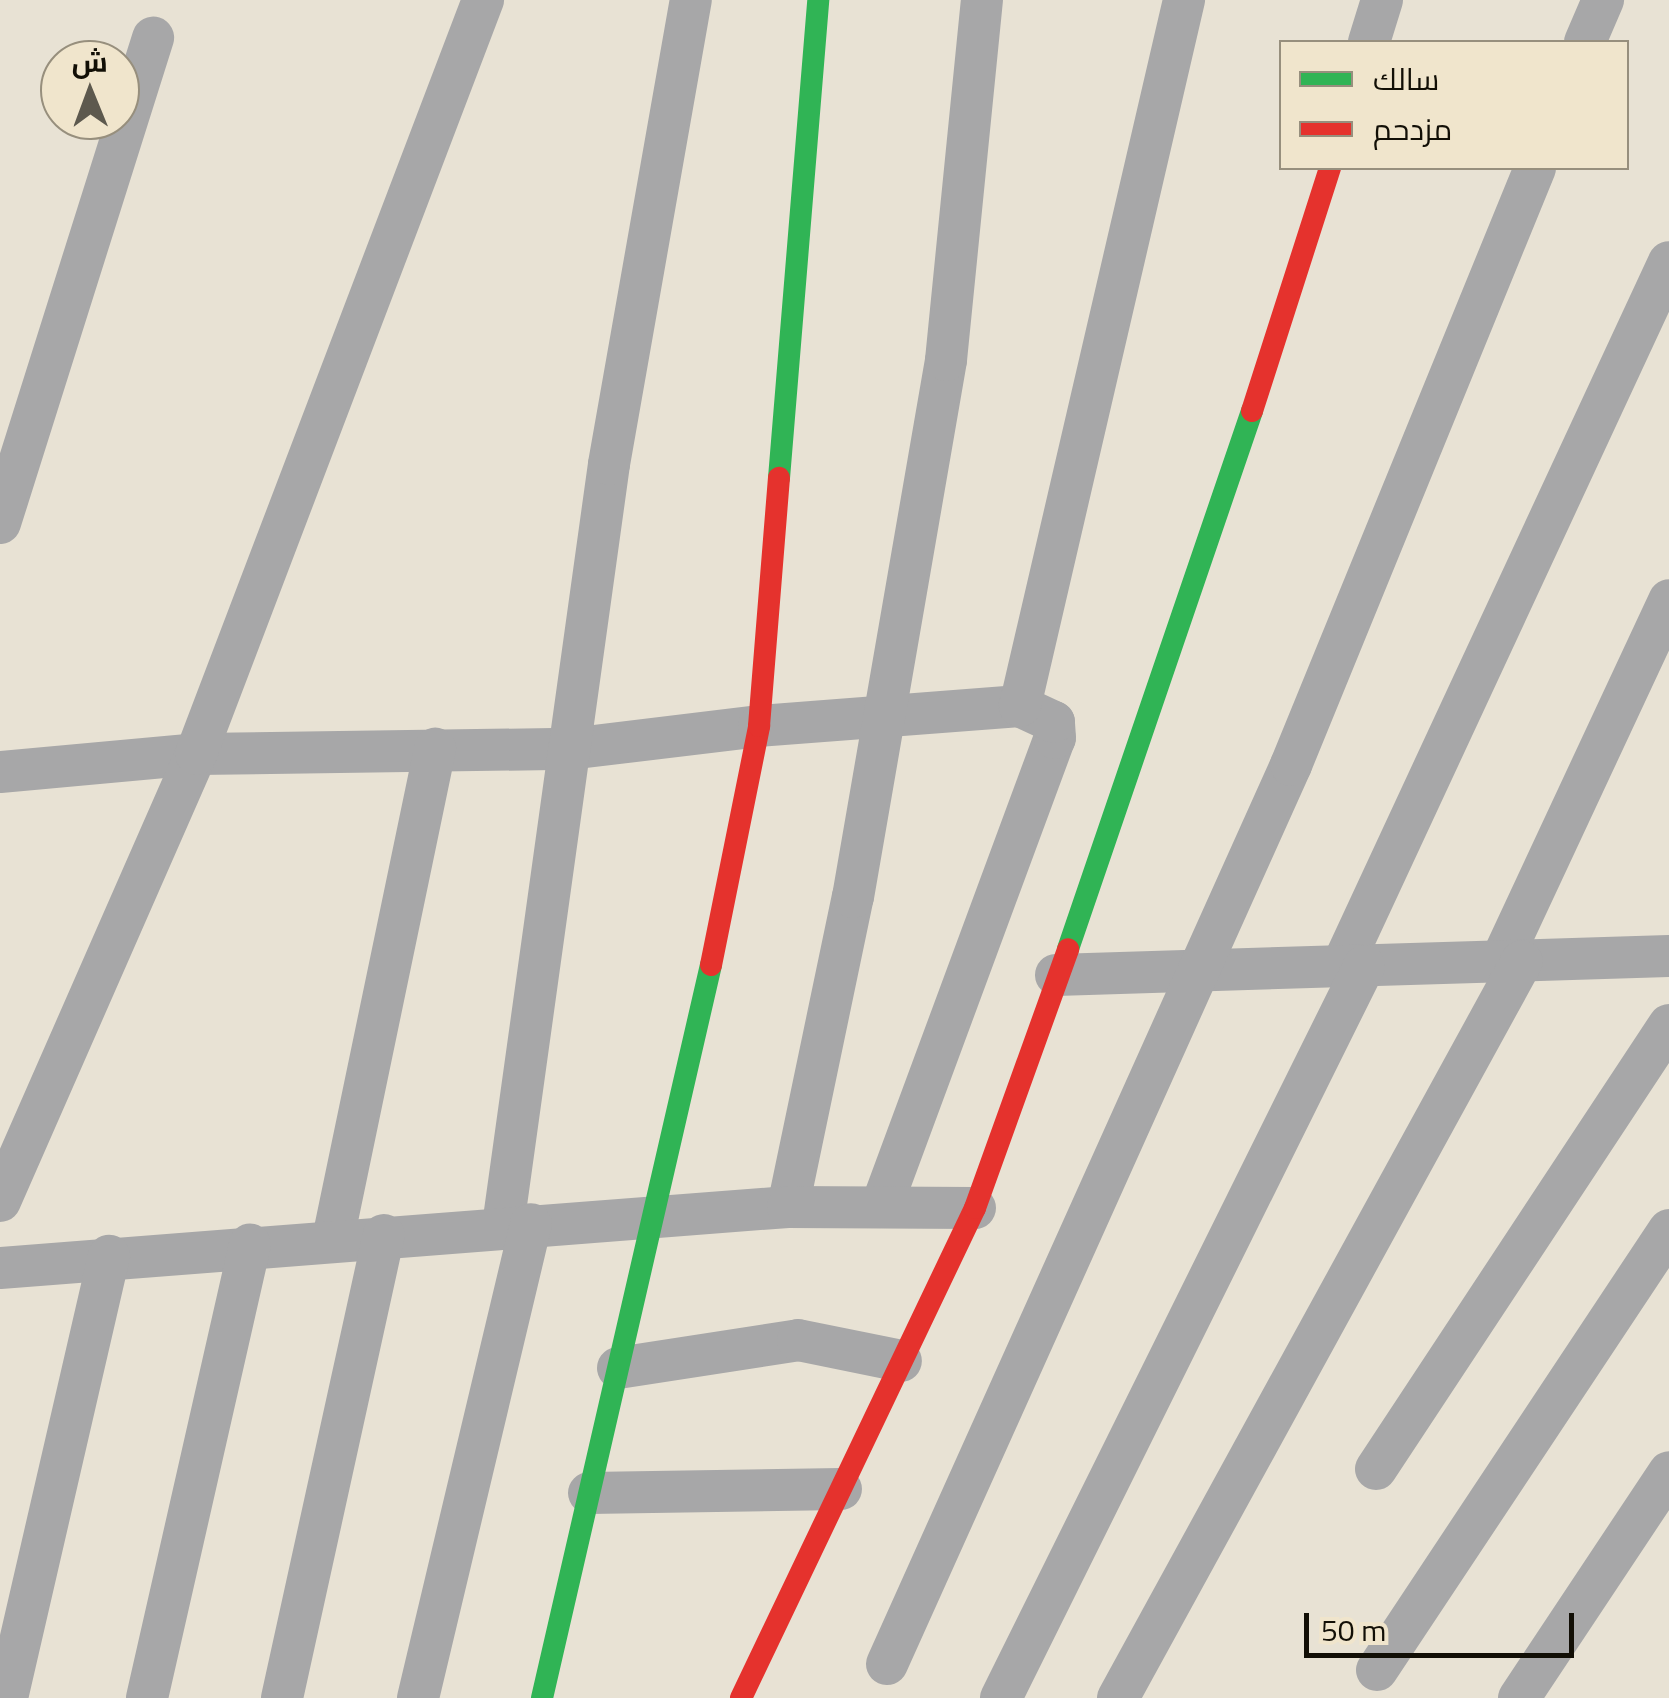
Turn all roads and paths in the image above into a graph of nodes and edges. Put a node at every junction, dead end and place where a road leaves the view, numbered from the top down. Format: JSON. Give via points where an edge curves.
{"nodes":[{"id":1,"x":483,"y":0,"type":"edge"},
{"id":2,"x":692,"y":0,"type":"edge"},
{"id":3,"x":818,"y":0,"type":"edge"},
{"id":4,"x":982,"y":0,"type":"edge"},
{"id":5,"x":1184,"y":0,"type":"edge"},
{"id":6,"x":1382,"y":0,"type":"edge"},
{"id":7,"x":1602,"y":0,"type":"edge"},
{"id":8,"x":153,"y":38,"type":"dead end"},
{"id":9,"x":1369,"y":40,"type":"edge"},
{"id":10,"x":1587,"y":40,"type":"edge"},
{"id":11,"x":1329,"y":170,"type":"edge"},
{"id":12,"x":1534,"y":170,"type":"edge"},
{"id":13,"x":1669,"y":262,"type":"edge"},
{"id":14,"x":0,"y":523,"type":"edge"},
{"id":15,"x":1669,"y":600,"type":"edge"},
{"id":16,"x":1020,"y":706,"type":"junction"},
{"id":17,"x":884,"y":721,"type":"junction"},
{"id":18,"x":759,"y":726,"type":"junction"},
{"id":19,"x":435,"y":750,"type":"junction"},
{"id":20,"x":569,"y":750,"type":"junction"},
{"id":21,"x":196,"y":754,"type":"junction"},
{"id":22,"x":0,"y":772,"type":"edge"},
{"id":23,"x":1667,"y":952,"type":"edge"},
{"id":24,"x":1512,"y":961,"type":"junction"},
{"id":25,"x":1353,"y":966,"type":"junction"},
{"id":26,"x":1194,"y":971,"type":"junction"},
{"id":27,"x":1056,"y":975,"type":"junction"},
{"id":28,"x":1669,"y":1024,"type":"edge"},
{"id":29,"x":0,"y":1202,"type":"edge"},
{"id":30,"x":883,"y":1202,"type":"junction"},
{"id":31,"x":788,"y":1206,"type":"junction"},
{"id":32,"x":975,"y":1208,"type":"junction"},
{"id":33,"x":653,"y":1215,"type":"junction"},
{"id":34,"x":517,"y":1225,"type":"junction"},
{"id":35,"x":1669,"y":1230,"type":"edge"},
{"id":36,"x":384,"y":1235,"type":"junction"},
{"id":37,"x":334,"y":1239,"type":"junction"},
{"id":38,"x":250,"y":1245,"type":"junction"},
{"id":39,"x":109,"y":1256,"type":"junction"},
{"id":40,"x":0,"y":1268,"type":"edge"},
{"id":41,"x":902,"y":1362,"type":"junction"},
{"id":42,"x":618,"y":1368,"type":"junction"},
{"id":43,"x":1376,"y":1469,"type":"dead end"},
{"id":44,"x":1669,"y":1472,"type":"edge"},
{"id":45,"x":841,"y":1489,"type":"junction"},
{"id":46,"x":589,"y":1493,"type":"junction"},
{"id":47,"x":887,"y":1664,"type":"dead end"},
{"id":48,"x":1377,"y":1670,"type":"dead end"},
{"id":49,"x":8,"y":1698,"type":"edge"},
{"id":50,"x":147,"y":1698,"type":"edge"},
{"id":51,"x":282,"y":1698,"type":"edge"},
{"id":52,"x":418,"y":1698,"type":"edge"},
{"id":53,"x":542,"y":1698,"type":"edge"},
{"id":54,"x":741,"y":1698,"type":"edge"},
{"id":55,"x":1000,"y":1698,"type":"edge"},
{"id":56,"x":1118,"y":1698,"type":"edge"},
{"id":57,"x":1520,"y":1698,"type":"edge"}],
"edges":[{"from":1,"to":21,"type":"street"},
{"from":2,"to":20,"type":"street","via":[[609,464]]},
{"from":3,"to":18,"type":"street"},
{"from":4,"to":17,"type":"street","via":[[946,360]]},
{"from":5,"to":16,"type":"street"},
{"from":6,"to":9,"type":"street"},
{"from":7,"to":10,"type":"street"},
{"from":8,"to":14,"type":"street"},
{"from":11,"to":27,"type":"street","via":[[1164,680]]},
{"from":12,"to":26,"type":"street","via":[[1313,715]]},
{"from":13,"to":25,"type":"street"},
{"from":15,"to":24,"type":"street"},
{"from":16,"to":17,"type":"street"},
{"from":16,"to":30,"type":"street","via":[[1054,722],[1051,751]]},
{"from":17,"to":18,"type":"street"},
{"from":17,"to":31,"type":"street"},
{"from":18,"to":20,"type":"street"},
{"from":18,"to":33,"type":"street","via":[[682,1111]]},
{"from":19,"to":20,"type":"street"},
{"from":19,"to":21,"type":"street"},
{"from":19,"to":37,"type":"street"},
{"from":20,"to":34,"type":"street"},
{"from":21,"to":22,"type":"street"},
{"from":21,"to":29,"type":"street"},
{"from":23,"to":24,"type":"street"},
{"from":24,"to":25,"type":"street"},
{"from":24,"to":56,"type":"street"},
{"from":25,"to":26,"type":"street"},
{"from":25,"to":55,"type":"street"},
{"from":26,"to":27,"type":"street"},
{"from":26,"to":47,"type":"street"},
{"from":27,"to":32,"type":"street"},
{"from":28,"to":43,"type":"street"},
{"from":30,"to":31,"type":"street"},
{"from":30,"to":32,"type":"street"},
{"from":31,"to":33,"type":"street"},
{"from":32,"to":41,"type":"street"},
{"from":33,"to":34,"type":"street"},
{"from":33,"to":42,"type":"street"},
{"from":34,"to":36,"type":"street"},
{"from":34,"to":52,"type":"street"},
{"from":35,"to":48,"type":"street"},
{"from":36,"to":37,"type":"street"},
{"from":36,"to":51,"type":"street"},
{"from":37,"to":38,"type":"street"},
{"from":38,"to":39,"type":"street"},
{"from":38,"to":50,"type":"street"},
{"from":39,"to":40,"type":"street"},
{"from":39,"to":49,"type":"street"},
{"from":41,"to":42,"type":"street","via":[[798,1340]]},
{"from":41,"to":45,"type":"street"},
{"from":42,"to":46,"type":"street"},
{"from":44,"to":57,"type":"street"},
{"from":45,"to":46,"type":"street"},
{"from":45,"to":54,"type":"street"},
{"from":46,"to":53,"type":"street"}]}
